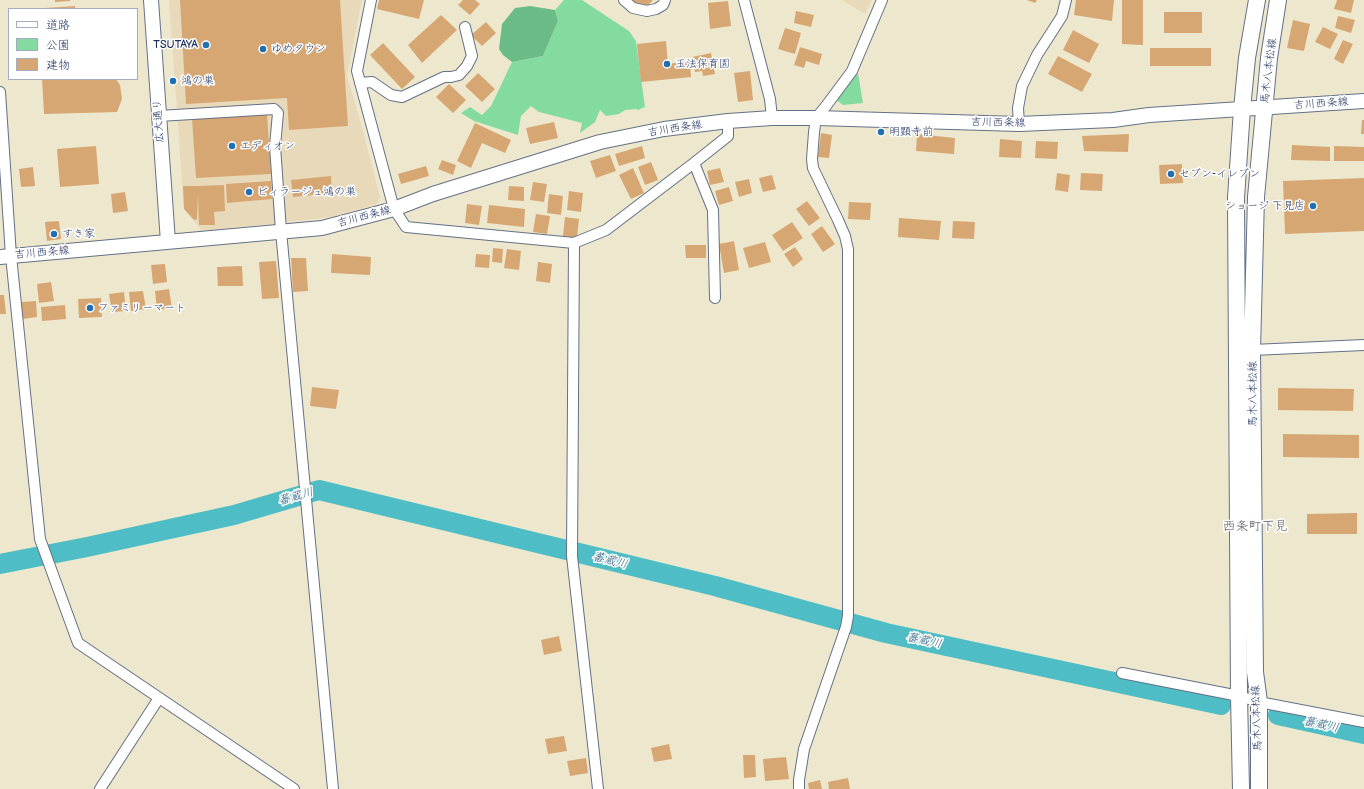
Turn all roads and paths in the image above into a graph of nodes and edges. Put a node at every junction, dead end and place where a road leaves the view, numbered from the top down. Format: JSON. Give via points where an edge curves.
{"nodes":[{"id":1,"x":151,"y":0,"type":"edge"},
{"id":2,"x":371,"y":0,"type":"edge"},
{"id":3,"x":624,"y":0,"type":"edge"},
{"id":4,"x":665,"y":0,"type":"edge"},
{"id":5,"x":744,"y":0,"type":"edge"},
{"id":6,"x":882,"y":0,"type":"edge"},
{"id":7,"x":1066,"y":0,"type":"edge"},
{"id":8,"x":1257,"y":0,"type":"edge"},
{"id":9,"x":1278,"y":0,"type":"edge"},
{"id":10,"x":465,"y":27,"type":"dead end"},
{"id":11,"x":360,"y":83,"type":"junction"},
{"id":12,"x":0,"y":92,"type":"edge"},
{"id":13,"x":1364,"y":101,"type":"edge"},
{"id":14,"x":1264,"y":108,"type":"junction"},
{"id":15,"x":1242,"y":109,"type":"junction"},
{"id":16,"x":159,"y":116,"type":"junction"},
{"id":17,"x":772,"y":118,"type":"junction"},
{"id":18,"x":816,"y":118,"type":"junction"},
{"id":19,"x":728,"y":121,"type":"junction"},
{"id":20,"x":1019,"y":124,"type":"junction"},
{"id":21,"x":694,"y":163,"type":"junction"},
{"id":22,"x":394,"y":209,"type":"junction"},
{"id":23,"x":281,"y":232,"type":"junction"},
{"id":24,"x":168,"y":242,"type":"junction"},
{"id":25,"x":574,"y":243,"type":"junction"},
{"id":26,"x":6,"y":257,"type":"edge"},
{"id":27,"x":715,"y":298,"type":"dead end"},
{"id":28,"x":1364,"y":345,"type":"edge"},
{"id":29,"x":1252,"y":350,"type":"junction"},
{"id":30,"x":1122,"y":673,"type":"dead end"},
{"id":31,"x":1239,"y":696,"type":"junction"},
{"id":32,"x":159,"y":698,"type":"junction"},
{"id":33,"x":1259,"y":702,"type":"junction"},
{"id":34,"x":1364,"y":722,"type":"edge"},
{"id":35,"x":100,"y":789,"type":"edge"},
{"id":36,"x":294,"y":789,"type":"edge"},
{"id":37,"x":333,"y":789,"type":"edge"},
{"id":38,"x":598,"y":789,"type":"edge"},
{"id":39,"x":799,"y":789,"type":"edge"},
{"id":40,"x":1241,"y":789,"type":"edge"},
{"id":41,"x":1259,"y":789,"type":"edge"}],
"edges":[{"from":1,"to":16,"type":"main road","name":"広大通り"},
{"from":2,"to":11,"type":"street","via":[[357,71]]},
{"from":3,"to":4,"type":"street","via":[[633,8],[647,12],[663,5]]},
{"from":5,"to":17,"type":"street","via":[[770,99]]},
{"from":6,"to":18,"type":"street","via":[[852,71]]},
{"from":7,"to":20,"type":"street","via":[[1062,16],[1037,55],[1022,86],[1018,108]]},
{"from":8,"to":15,"type":"main road","name":"馬木八本松線"},
{"from":9,"to":14,"type":"main road","name":"馬木八本松線"},
{"from":10,"to":11,"type":"street","via":[[472,56],[459,75],[444,77],[402,97],[391,95],[372,82]]},
{"from":11,"to":22,"type":"street"},
{"from":12,"to":26,"type":"street"},
{"from":13,"to":14,"type":"main road","name":"吉川西条線"},
{"from":14,"to":15,"type":"main road","name":"吉川西条線"},
{"from":14,"to":29,"type":"main road","name":"馬木八本松線","via":[[1256,197]]},
{"from":15,"to":20,"type":"main road","name":"吉川西条線","via":[[1113,120]]},
{"from":15,"to":31,"type":"main road","name":"馬木八本松線","via":[[1236,198]]},
{"from":16,"to":23,"type":"street","via":[[274,109],[278,113],[275,146]]},
{"from":16,"to":24,"type":"main road","name":"広大通り"},
{"from":17,"to":18,"type":"main road","name":"吉川西条線"},
{"from":17,"to":19,"type":"main road","name":"吉川西条線"},
{"from":18,"to":20,"type":"main road","name":"吉川西条線"},
{"from":18,"to":39,"type":"street","via":[[813,168],[845,236],[848,249],[848,616],[804,749]]},
{"from":19,"to":21,"type":"street","via":[[728,136]]},
{"from":19,"to":22,"type":"main road","name":"吉川西条線","via":[[664,129],[600,142],[433,194]]},
{"from":21,"to":25,"type":"street","via":[[606,230]]},
{"from":21,"to":27,"type":"street","via":[[713,210]]},
{"from":22,"to":23,"type":"main road","name":"吉川西条線","via":[[322,228]]},
{"from":22,"to":25,"type":"street","via":[[406,227]]},
{"from":23,"to":24,"type":"main road","name":"吉川西条線"},
{"from":23,"to":37,"type":"street"},
{"from":24,"to":26,"type":"main road","name":"吉川西条線"},
{"from":25,"to":38,"type":"street","via":[[572,551]]},
{"from":26,"to":32,"type":"street","via":[[40,539],[78,643]]},
{"from":28,"to":29,"type":"street"},
{"from":29,"to":33,"type":"main road","name":"馬木八本松線","via":[[1255,672]]},
{"from":30,"to":31,"type":"street"},
{"from":31,"to":33,"type":"street"},
{"from":31,"to":40,"type":"main road","name":"馬木八本松線"},
{"from":32,"to":35,"type":"street"},
{"from":32,"to":36,"type":"street"},
{"from":33,"to":34,"type":"street"},
{"from":33,"to":41,"type":"main road","name":"馬木八本松線"}]}
